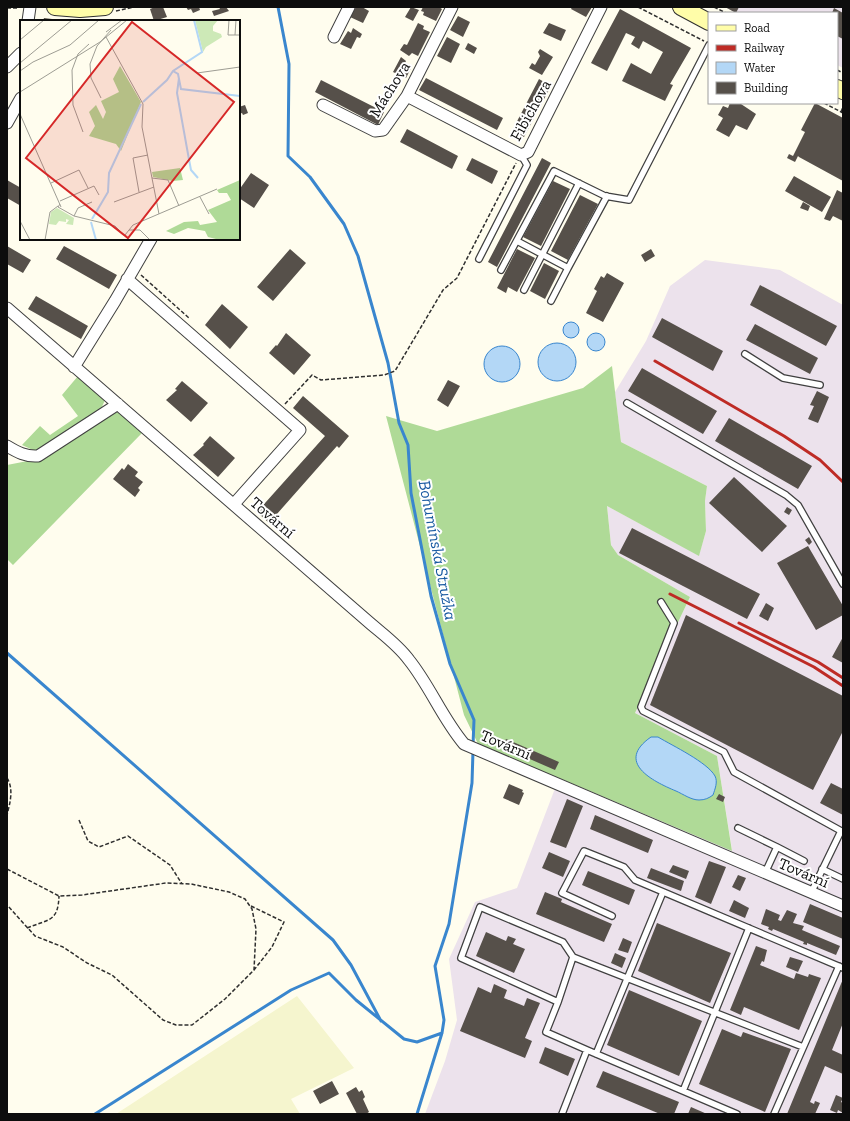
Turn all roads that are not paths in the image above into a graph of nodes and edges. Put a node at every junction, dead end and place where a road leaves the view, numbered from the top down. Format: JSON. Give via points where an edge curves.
{"nodes":[{"id":1,"x":30,"y":7,"type":"edge"},
{"id":2,"x":55,"y":7,"type":"edge"},
{"id":3,"x":105,"y":7,"type":"edge"},
{"id":4,"x":349,"y":7,"type":"edge"},
{"id":5,"x":452,"y":7,"type":"edge"},
{"id":6,"x":602,"y":7,"type":"edge"},
{"id":7,"x":680,"y":7,"type":"edge"},
{"id":8,"x":28,"y":20,"type":"edge"},
{"id":9,"x":708,"y":21,"type":"edge"},
{"id":10,"x":334,"y":37,"type":"dead end"},
{"id":11,"x":708,"y":46,"type":"edge"},
{"id":12,"x":20,"y":54,"type":"edge"},
{"id":13,"x":7,"y":67,"type":"edge"},
{"id":14,"x":407,"y":96,"type":"junction"},
{"id":15,"x":20,"y":100,"type":"edge"},
{"id":16,"x":323,"y":105,"type":"dead end"},
{"id":17,"x":7,"y":123,"type":"edge"},
{"id":18,"x":521,"y":155,"type":"junction"},
{"id":19,"x":580,"y":183,"type":"junction"},
{"id":20,"x":607,"y":196,"type":"junction"},
{"id":21,"x":150,"y":240,"type":"edge"},
{"id":22,"x":517,"y":241,"type":"junction"},
{"id":23,"x":543,"y":255,"type":"junction"},
{"id":24,"x":479,"y":259,"type":"dead end"},
{"id":25,"x":568,"y":268,"type":"junction"},
{"id":26,"x":501,"y":270,"type":"dead end"},
{"id":27,"x":127,"y":279,"type":"junction"},
{"id":28,"x":524,"y":290,"type":"dead end"},
{"id":29,"x":550,"y":301,"type":"dead end"},
{"id":30,"x":7,"y":308,"type":"edge"},
{"id":31,"x":745,"y":354,"type":"dead end"},
{"id":32,"x":74,"y":367,"type":"junction"},
{"id":33,"x":820,"y":385,"type":"dead end"},
{"id":34,"x":627,"y":403,"type":"dead end"},
{"id":35,"x":118,"y":404,"type":"junction"},
{"id":36,"x":7,"y":446,"type":"edge"},
{"id":37,"x":234,"y":504,"type":"junction"},
{"id":38,"x":843,"y":584,"type":"edge"},
{"id":39,"x":661,"y":602,"type":"dead end"},
{"id":40,"x":738,"y":828,"type":"dead end"},
{"id":41,"x":842,"y":831,"type":"edge"},
{"id":42,"x":777,"y":847,"type":"junction"},
{"id":43,"x":804,"y":861,"type":"dead end"},
{"id":44,"x":822,"y":869,"type":"junction"},
{"id":45,"x":766,"y":873,"type":"junction"},
{"id":46,"x":843,"y":879,"type":"edge"},
{"id":47,"x":663,"y":892,"type":"junction"},
{"id":48,"x":811,"y":893,"type":"junction"},
{"id":49,"x":843,"y":906,"type":"edge"},
{"id":50,"x":612,"y":916,"type":"dead end"},
{"id":51,"x":749,"y":928,"type":"junction"},
{"id":52,"x":573,"y":957,"type":"junction"},
{"id":53,"x":841,"y":967,"type":"edge"},
{"id":54,"x":627,"y":979,"type":"junction"},
{"id":55,"x":558,"y":1002,"type":"junction"},
{"id":56,"x":715,"y":1013,"type":"junction"},
{"id":57,"x":803,"y":1047,"type":"junction"},
{"id":58,"x":587,"y":1050,"type":"junction"},
{"id":59,"x":596,"y":1054,"type":"junction"},
{"id":60,"x":683,"y":1091,"type":"junction"},
{"id":61,"x":562,"y":1114,"type":"edge"},
{"id":62,"x":737,"y":1114,"type":"edge"},
{"id":63,"x":774,"y":1114,"type":"edge"}],
"edges":[{"from":1,"to":8,"type":"street"},
{"from":2,"to":3,"type":"main road"},
{"from":4,"to":10,"type":"street"},
{"from":5,"to":14,"type":"street","name":"Máchova"},
{"from":6,"to":18,"type":"street","name":"Fibichova","via":[[528,152]]},
{"from":7,"to":9,"type":"main road"},
{"from":11,"to":20,"type":"lane","via":[[629,200]]},
{"from":12,"to":13,"type":"street"},
{"from":14,"to":16,"type":"street","name":"Máchova","via":[[387,126],[380,131],[375,131]]},
{"from":14,"to":18,"type":"street","name":"Fibichova"},
{"from":15,"to":17,"type":"street"},
{"from":18,"to":24,"type":"lane","via":[[527,165]]},
{"from":19,"to":20,"type":"lane"},
{"from":19,"to":22,"type":"lane","via":[[554,171]]},
{"from":19,"to":23,"type":"lane"},
{"from":20,"to":25,"type":"lane"},
{"from":21,"to":27,"type":"street"},
{"from":22,"to":23,"type":"lane"},
{"from":22,"to":26,"type":"lane"},
{"from":23,"to":25,"type":"lane"},
{"from":23,"to":28,"type":"lane"},
{"from":25,"to":29,"type":"lane"},
{"from":27,"to":32,"type":"street"},
{"from":27,"to":37,"type":"street","name":"Tovární","via":[[300,430]]},
{"from":30,"to":32,"type":"street","name":"Tovární"},
{"from":31,"to":33,"type":"lane","via":[[783,378]]},
{"from":32,"to":35,"type":"street","name":"Tovární"},
{"from":34,"to":38,"type":"lane","via":[[786,495],[798,505]]},
{"from":35,"to":36,"type":"street","via":[[38,456],[18,452]]},
{"from":35,"to":37,"type":"street","name":"Tovární"},
{"from":37,"to":45,"type":"street","name":"Tovární","via":[[408,659],[433,695],[450,728],[464,744]]},
{"from":39,"to":41,"type":"lane","via":[[674,623],[641,707],[643,711],[724,752],[734,772]]},
{"from":40,"to":42,"type":"lane"},
{"from":41,"to":44,"type":"lane"},
{"from":42,"to":43,"type":"lane"},
{"from":42,"to":45,"type":"lane"},
{"from":44,"to":46,"type":"lane"},
{"from":44,"to":48,"type":"lane"},
{"from":45,"to":48,"type":"street","name":"Tovární"},
{"from":47,"to":50,"type":"lane","via":[[635,880],[624,867],[584,850],[562,893]]},
{"from":47,"to":51,"type":"lane"},
{"from":47,"to":54,"type":"lane"},
{"from":48,"to":49,"type":"street","name":"Tovární"},
{"from":51,"to":53,"type":"lane"},
{"from":51,"to":56,"type":"lane"},
{"from":52,"to":54,"type":"lane"},
{"from":52,"to":55,"type":"lane"},
{"from":52,"to":55,"type":"lane","via":[[563,942],[480,907],[461,958]]},
{"from":53,"to":57,"type":"lane"},
{"from":54,"to":56,"type":"lane"},
{"from":54,"to":59,"type":"lane"},
{"from":55,"to":58,"type":"lane","via":[[546,1032]]},
{"from":56,"to":57,"type":"lane"},
{"from":56,"to":60,"type":"lane"},
{"from":57,"to":63,"type":"lane"},
{"from":58,"to":59,"type":"lane"},
{"from":58,"to":61,"type":"lane"},
{"from":59,"to":60,"type":"lane"},
{"from":60,"to":62,"type":"lane"}]}
